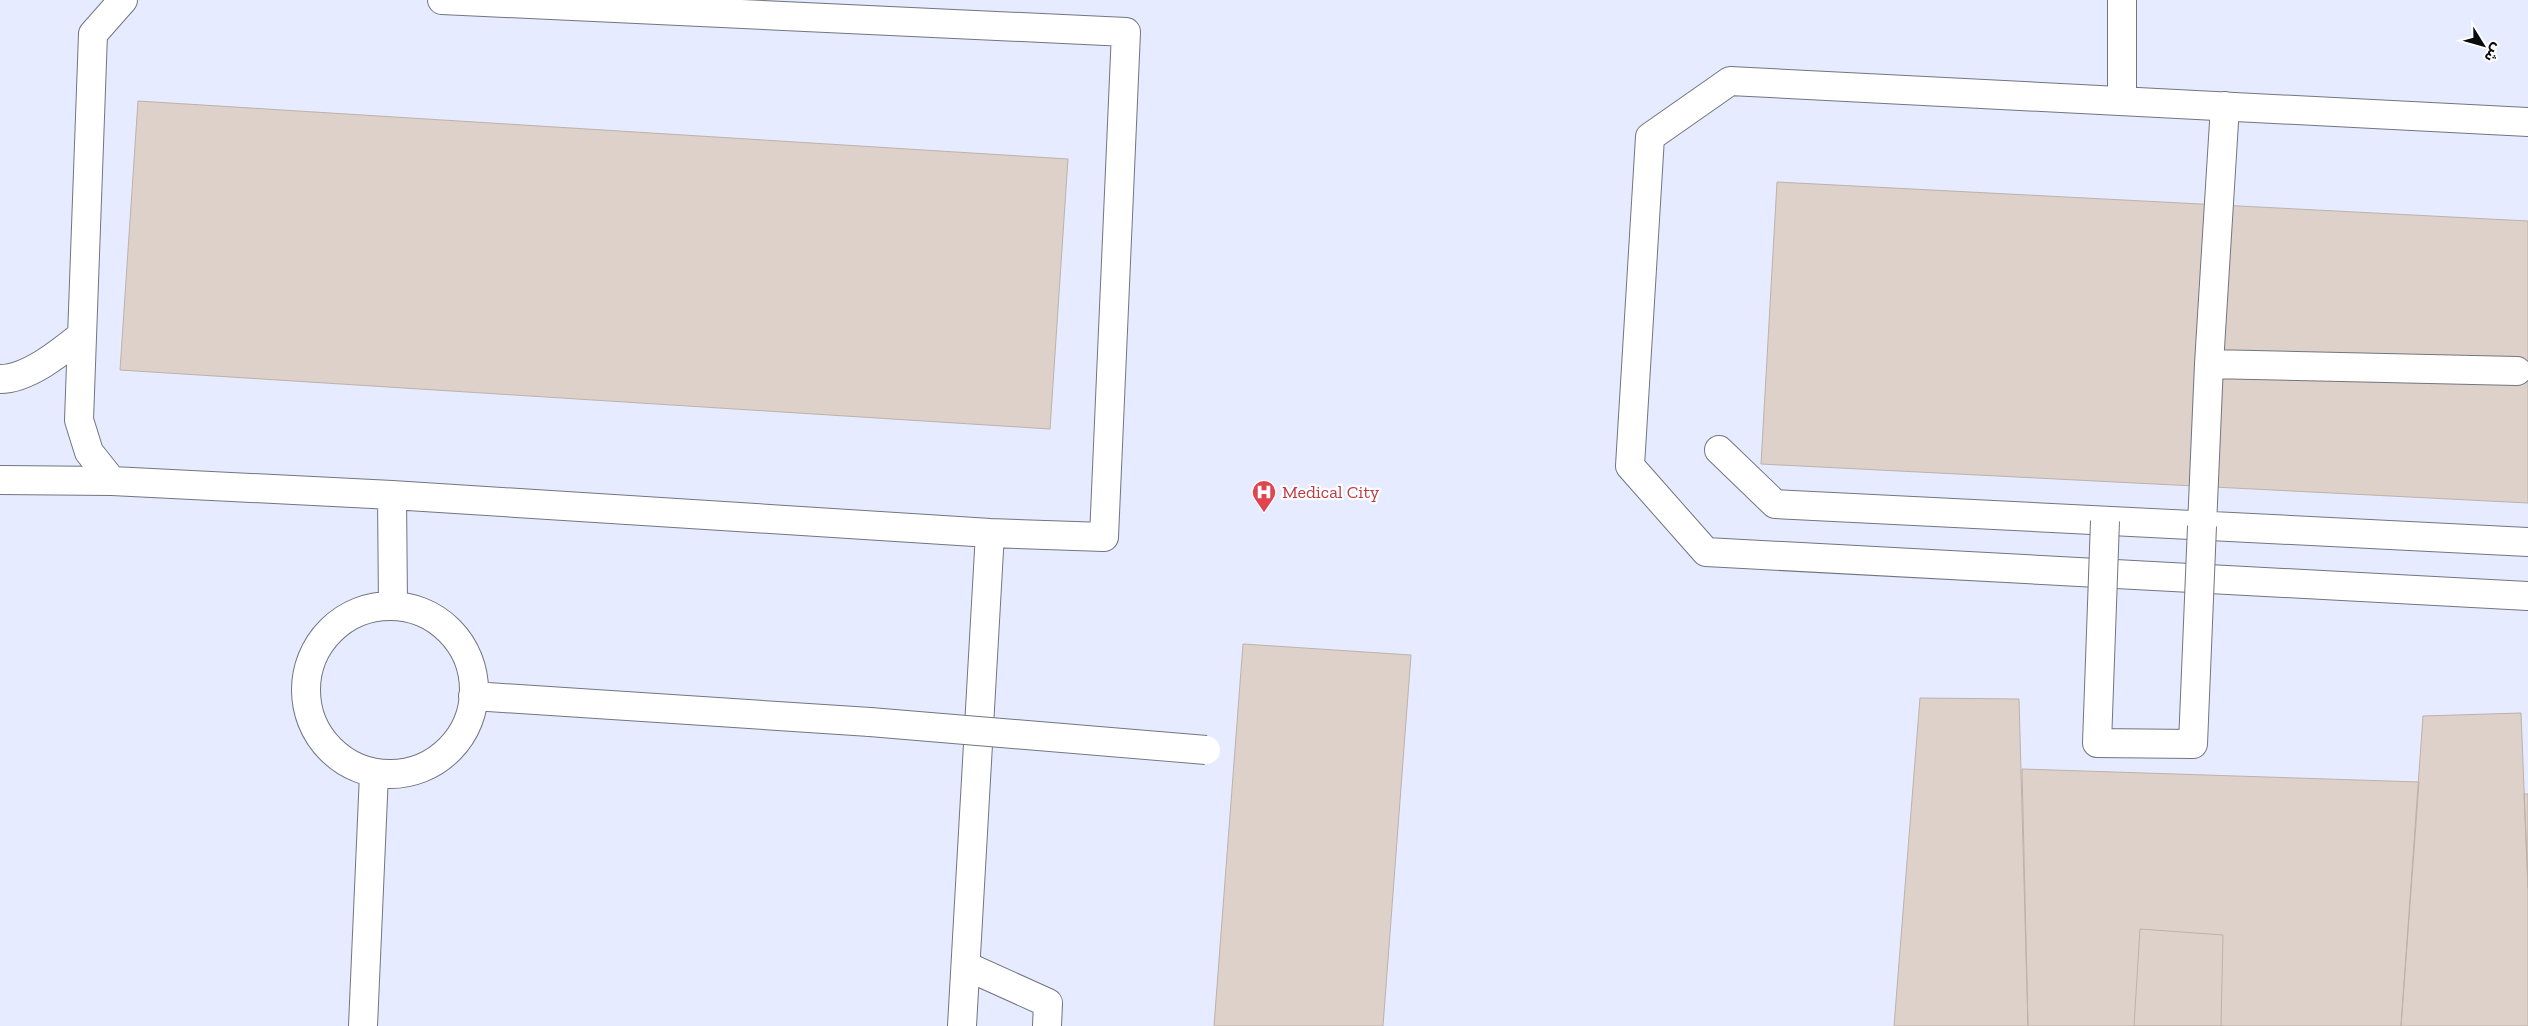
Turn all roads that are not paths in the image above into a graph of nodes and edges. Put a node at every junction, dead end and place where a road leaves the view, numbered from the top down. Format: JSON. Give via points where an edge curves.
{"nodes":[{"id":1,"x":123,"y":0,"type":"edge"},
{"id":2,"x":442,"y":0,"type":"edge"},
{"id":3,"x":2122,"y":0,"type":"edge"},
{"id":4,"x":2122,"y":101,"type":"junction"},
{"id":5,"x":2225,"y":106,"type":"junction"},
{"id":6,"x":2528,"y":122,"type":"edge"},
{"id":7,"x":82,"y":335,"type":"junction"},
{"id":8,"x":2209,"y":364,"type":"junction"},
{"id":9,"x":2517,"y":371,"type":"dead end"},
{"id":10,"x":0,"y":379,"type":"edge"},
{"id":11,"x":1719,"y":450,"type":"dead end"},
{"id":12,"x":0,"y":480,"type":"edge"},
{"id":13,"x":112,"y":481,"type":"junction"},
{"id":14,"x":392,"y":495,"type":"junction"},
{"id":15,"x":2105,"y":521,"type":"junction"},
{"id":16,"x":2202,"y":526,"type":"junction"},
{"id":17,"x":990,"y":533,"type":"junction"},
{"id":18,"x":2528,"y":542,"type":"edge"},
{"id":19,"x":2528,"y":596,"type":"edge"},
{"id":20,"x":394,"y":606,"type":"junction"},
{"id":21,"x":474,"y":696,"type":"junction"},
{"id":22,"x":1206,"y":750,"type":"dead end"},
{"id":23,"x":374,"y":774,"type":"junction"},
{"id":24,"x":966,"y":966,"type":"junction"},
{"id":25,"x":363,"y":1026,"type":"edge"},
{"id":26,"x":962,"y":1026,"type":"edge"},
{"id":27,"x":1046,"y":1026,"type":"edge"}],
"edges":[{"from":1,"to":7,"type":"street","via":[[93,34]]},
{"from":2,"to":17,"type":"street","via":[[1126,32],[1104,537]]},
{"from":3,"to":4,"type":"street"},
{"from":4,"to":5,"type":"street"},
{"from":4,"to":19,"type":"street","via":[[1730,80],[1650,137],[1630,466],[1706,552]]},
{"from":5,"to":6,"type":"street"},
{"from":5,"to":8,"type":"street"},
{"from":7,"to":10,"type":"street","via":[[54,358],[10,379]]},
{"from":7,"to":13,"type":"street","via":[[79,420],[89,452]]},
{"from":8,"to":9,"type":"street"},
{"from":8,"to":16,"type":"street"},
{"from":11,"to":15,"type":"street","via":[[1775,504]]},
{"from":12,"to":13,"type":"street"},
{"from":13,"to":14,"type":"street"},
{"from":14,"to":17,"type":"street"},
{"from":14,"to":20,"type":"street"},
{"from":15,"to":16,"type":"street"},
{"from":15,"to":16,"type":"street","bridge":true,"via":[[2097,743],[2193,744]]},
{"from":16,"to":18,"type":"street"},
{"from":17,"to":24,"type":"street"},
{"from":20,"to":21,"type":"street","via":[[420,612],[443,625],[461,645],[471,670]]},
{"from":20,"to":23,"type":"street","via":[[366,609],[341,622],[321,642],[308,667],[305,695],[312,723],[326,746],[348,764]]},
{"from":21,"to":22,"type":"street","bridge":true,"via":[[870,722]]},
{"from":21,"to":23,"type":"street","via":[[467,724],[451,748],[429,765],[402,773]]},
{"from":23,"to":25,"type":"street"},
{"from":24,"to":26,"type":"street"},
{"from":24,"to":27,"type":"street","via":[[1048,1003]]}]}
